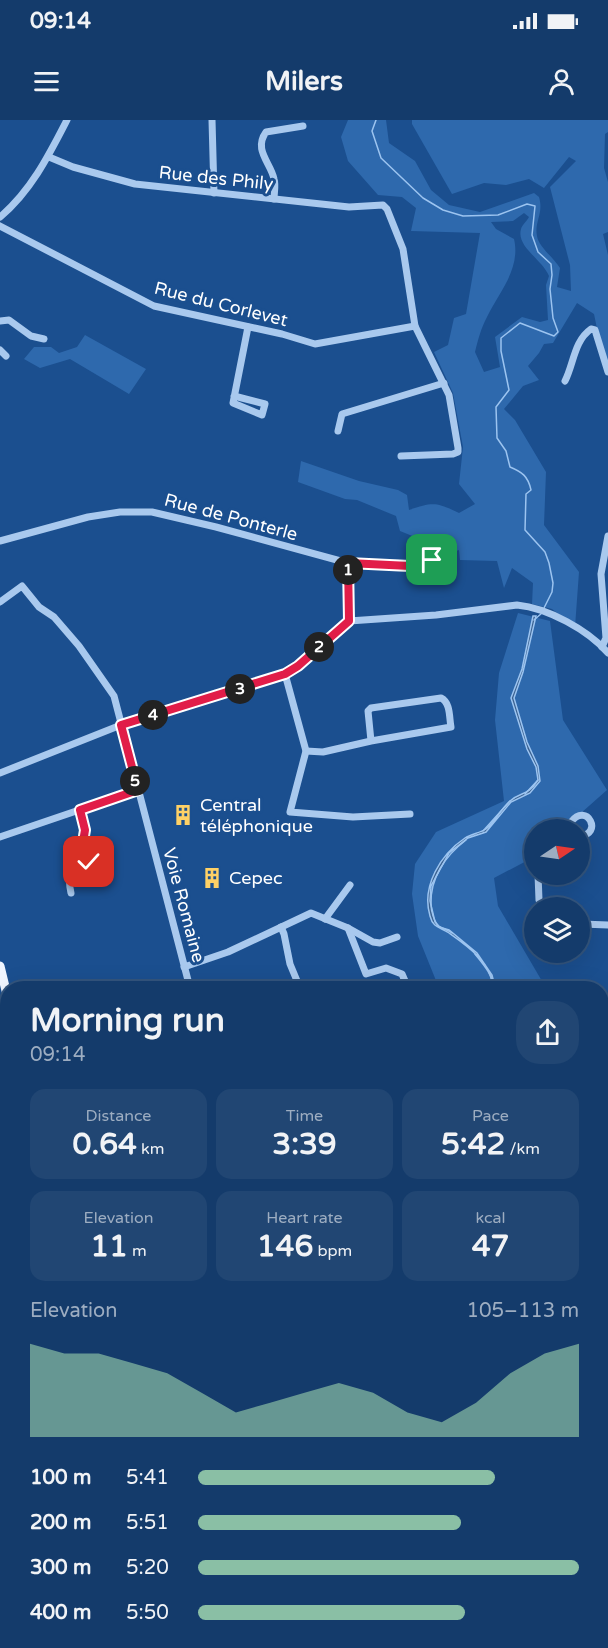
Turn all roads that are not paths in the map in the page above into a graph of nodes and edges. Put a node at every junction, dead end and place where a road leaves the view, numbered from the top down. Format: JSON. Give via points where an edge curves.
{"nodes":[{"id":1,"x":67,"y":120,"type":"edge"},
{"id":2,"x":212,"y":120,"type":"edge"},
{"id":3,"x":303,"y":126,"type":"dead end"},
{"id":4,"x":49,"y":157,"type":"junction"},
{"id":5,"x":214,"y":193,"type":"junction"},
{"id":6,"x":273,"y":199,"type":"junction"},
{"id":7,"x":0,"y":217,"type":"edge"},
{"id":8,"x":0,"y":226,"type":"edge"},
{"id":9,"x":0,"y":321,"type":"edge"},
{"id":10,"x":415,"y":326,"type":"junction"},
{"id":11,"x":248,"y":327,"type":"junction"},
{"id":12,"x":44,"y":339,"type":"dead end"},
{"id":13,"x":608,"y":372,"type":"edge"},
{"id":14,"x":565,"y":381,"type":"dead end"},
{"id":15,"x":444,"y":383,"type":"junction"},
{"id":16,"x":234,"y":396,"type":"dead end"},
{"id":17,"x":338,"y":431,"type":"dead end"},
{"id":18,"x":401,"y":456,"type":"dead end"},
{"id":19,"x":608,"y":536,"type":"edge"},
{"id":20,"x":0,"y":541,"type":"edge"},
{"id":21,"x":432,"y":560,"type":"dead end"},
{"id":22,"x":348,"y":563,"type":"junction"},
{"id":23,"x":0,"y":603,"type":"edge"},
{"id":24,"x":349,"y":621,"type":"junction"},
{"id":25,"x":602,"y":646,"type":"junction"},
{"id":26,"x":608,"y":653,"type":"edge"},
{"id":27,"x":285,"y":674,"type":"junction"},
{"id":28,"x":121,"y":725,"type":"junction"},
{"id":29,"x":371,"y":741,"type":"junction"},
{"id":30,"x":306,"y":751,"type":"junction"},
{"id":31,"x":0,"y":773,"type":"edge"},
{"id":32,"x":138,"y":790,"type":"junction"},
{"id":33,"x":80,"y":810,"type":"junction"},
{"id":34,"x":410,"y":814,"type":"dead end"},
{"id":35,"x":574,"y":819,"type":"edge"},
{"id":36,"x":590,"y":819,"type":"edge"},
{"id":37,"x":0,"y":837,"type":"edge"},
{"id":38,"x":350,"y":885,"type":"dead end"},
{"id":39,"x":71,"y":893,"type":"dead end"},
{"id":40,"x":325,"y":919,"type":"junction"},
{"id":41,"x":590,"y":924,"type":"edge"},
{"id":42,"x":608,"y":925,"type":"edge"},
{"id":43,"x":280,"y":927,"type":"junction"},
{"id":44,"x":348,"y":928,"type":"junction"},
{"id":45,"x":397,"y":937,"type":"dead end"},
{"id":46,"x":0,"y":966,"type":"edge"},
{"id":47,"x":184,"y":967,"type":"junction"},
{"id":48,"x":4,"y":981,"type":"edge"},
{"id":49,"x":188,"y":981,"type":"edge"},
{"id":50,"x":297,"y":981,"type":"edge"},
{"id":51,"x":405,"y":981,"type":"edge"},
{"id":52,"x":0,"y":1569,"type":"edge"},
{"id":53,"x":0,"y":1604,"type":"edge"}],
"edges":[{"from":1,"to":4,"type":"street"},
{"from":2,"to":5,"type":"street"},
{"from":3,"to":6,"type":"street","via":[[266,132],[262,137],[263,159],[275,181]]},
{"from":4,"to":5,"type":"street","name":"Rue des Phily","via":[[135,184]]},
{"from":4,"to":7,"type":"street","via":[[17,203]]},
{"from":5,"to":6,"type":"street","name":"Rue des Phily"},
{"from":6,"to":10,"type":"street","name":"Rue des Phily","via":[[349,207],[383,205],[403,249]]},
{"from":8,"to":11,"type":"street","name":"Rue du Corlevet","via":[[154,306]]},
{"from":9,"to":12,"type":"street","via":[[9,320],[31,336]]},
{"from":10,"to":11,"type":"street","name":"Rue du Corlevet","via":[[315,344]]},
{"from":10,"to":15,"type":"street"},
{"from":11,"to":16,"type":"street"},
{"from":13,"to":14,"type":"street","via":[[595,330],[591,329],[578,344]]},
{"from":15,"to":17,"type":"street","via":[[342,414]]},
{"from":15,"to":18,"type":"street","via":[[458,452]]},
{"from":19,"to":25,"type":"street","via":[[601,574],[606,638]]},
{"from":20,"to":22,"type":"street","name":"Rue de Ponterle","via":[[88,517],[152,512]]},
{"from":21,"to":22,"type":"street","name":"Rue de Ponterle","via":[[410,566]]},
{"from":22,"to":24,"type":"street"},
{"from":23,"to":28,"type":"street","name":"Voie Romaine","via":[[22,586],[39,607],[54,617],[114,696]]},
{"from":24,"to":25,"type":"street","via":[[517,606],[544,611]]},
{"from":24,"to":27,"type":"street"},
{"from":25,"to":26,"type":"street"},
{"from":27,"to":28,"type":"street"},
{"from":27,"to":30,"type":"street"},
{"from":28,"to":31,"type":"street"},
{"from":28,"to":32,"type":"street","name":"Voie Romaine"},
{"from":29,"to":29,"type":"street","via":[[451,727],[448,704],[441,698],[371,708],[367,717]]},
{"from":29,"to":30,"type":"street","via":[[323,752]]},
{"from":30,"to":34,"type":"street","via":[[290,812],[353,817]]},
{"from":32,"to":33,"type":"street"},
{"from":32,"to":47,"type":"street","name":"Voie Romaine"},
{"from":33,"to":37,"type":"street"},
{"from":33,"to":39,"type":"street","via":[[90,859],[88,865],[70,875]]},
{"from":35,"to":36,"type":"street","via":[[583,815]]},
{"from":38,"to":40,"type":"street"},
{"from":40,"to":43,"type":"street","via":[[307,913]]},
{"from":40,"to":44,"type":"street"},
{"from":41,"to":42,"type":"street"},
{"from":43,"to":47,"type":"street","via":[[228,952]]},
{"from":43,"to":50,"type":"street"},
{"from":44,"to":45,"type":"street","via":[[373,942]]},
{"from":44,"to":51,"type":"street","via":[[366,974],[386,968],[402,974]]},
{"from":46,"to":48,"type":"main road"},
{"from":47,"to":49,"type":"street","name":"Voie Romaine"},
{"from":52,"to":53,"type":"street"}]}
